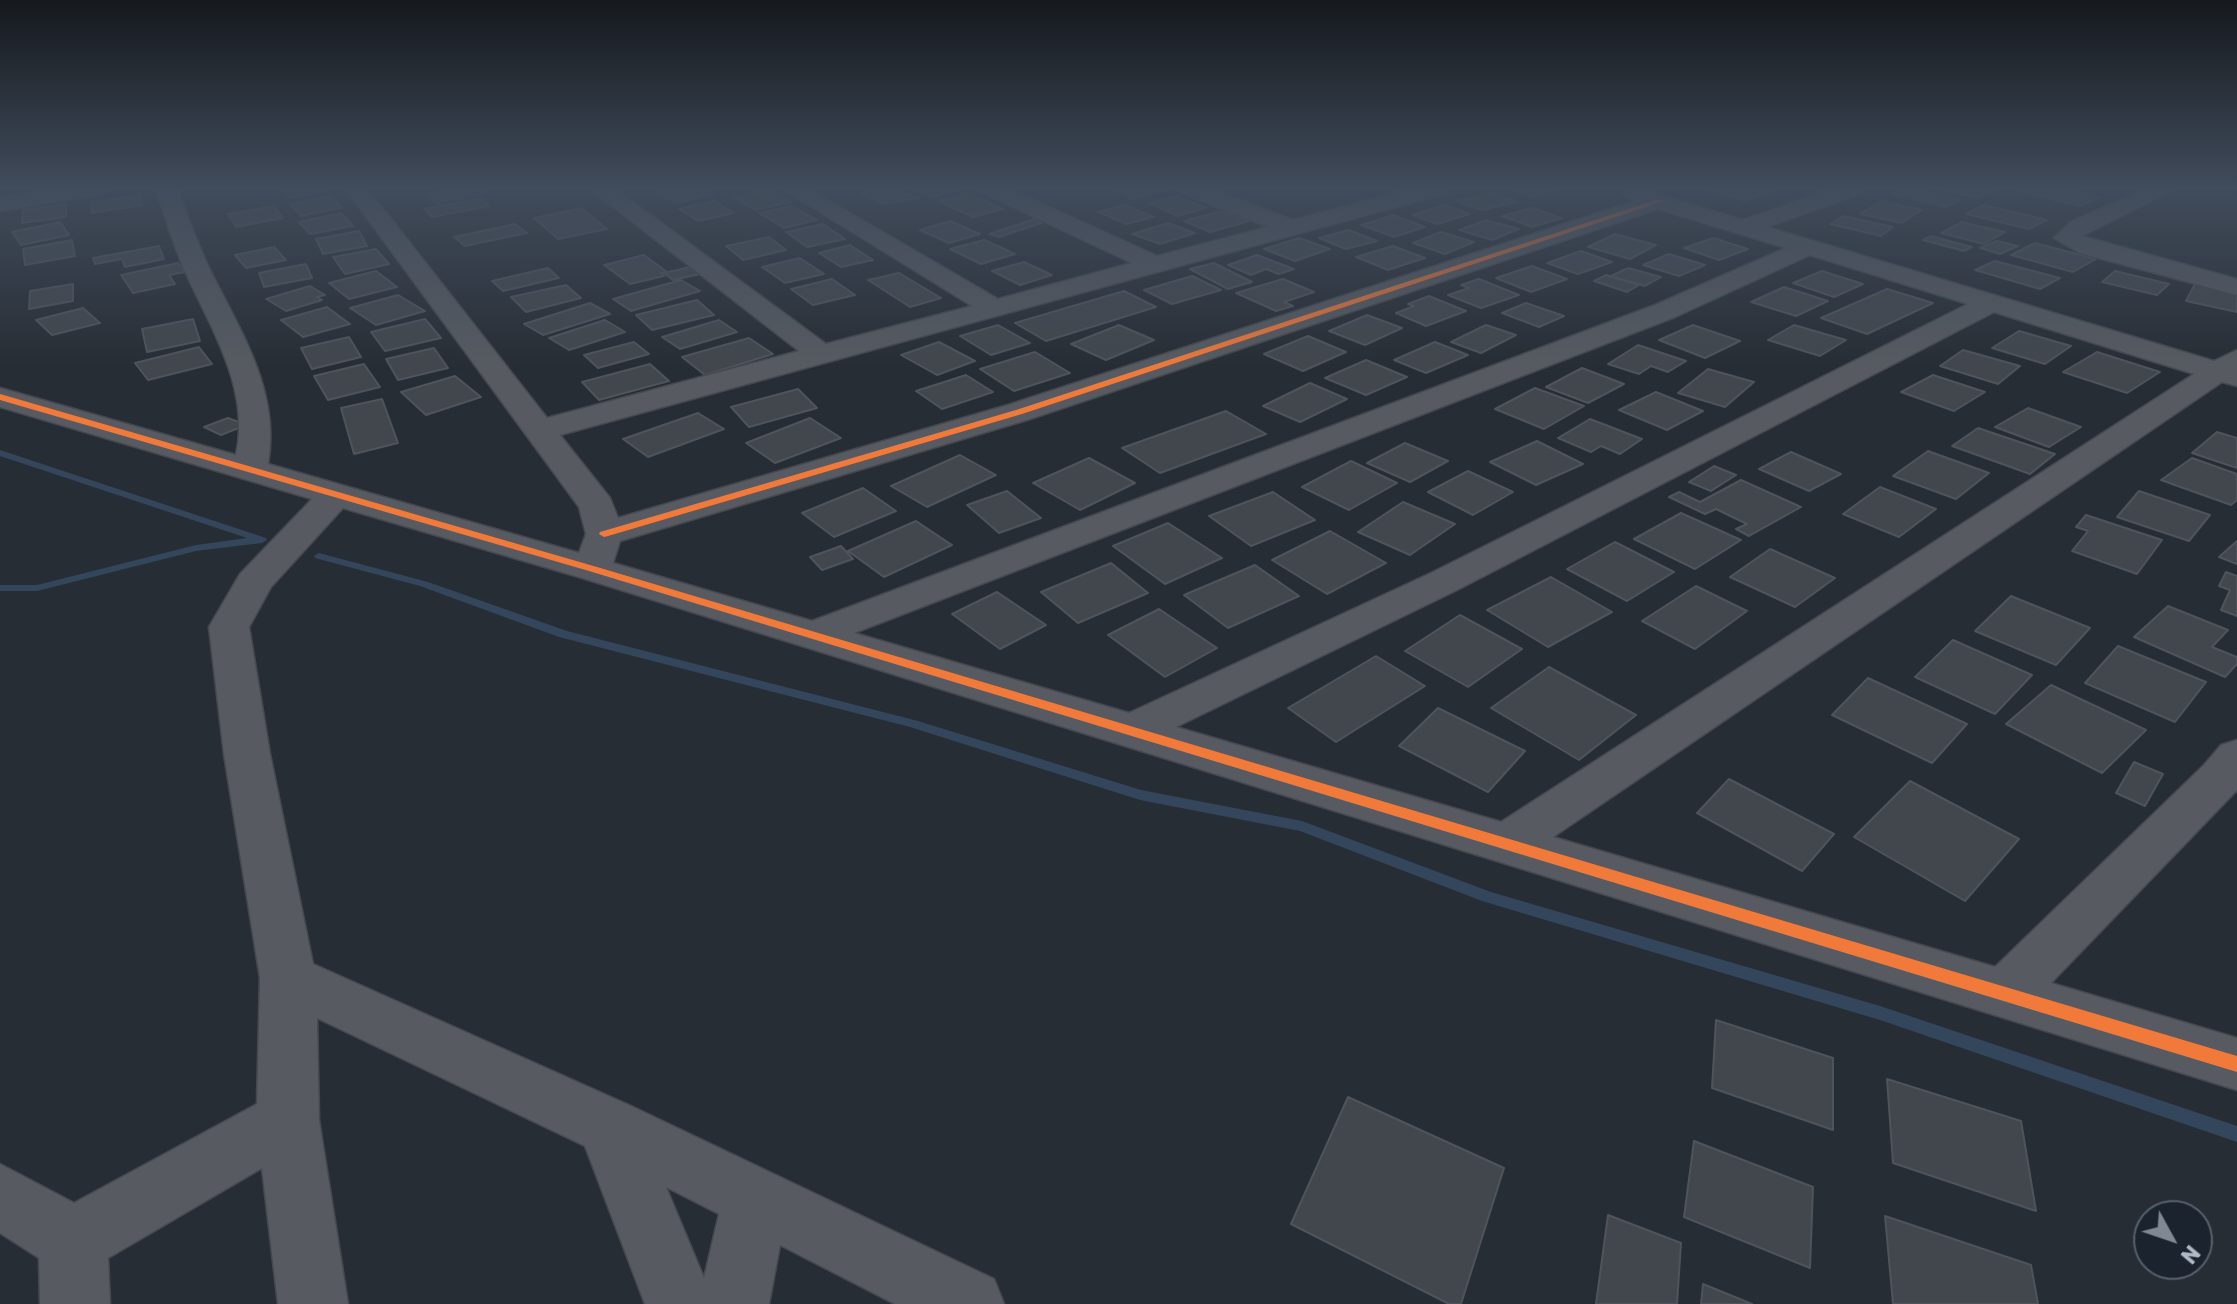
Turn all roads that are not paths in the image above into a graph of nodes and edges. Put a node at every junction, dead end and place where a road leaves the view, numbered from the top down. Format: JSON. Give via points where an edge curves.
{"nodes":[{"id":1,"x":189,"y":249,"type":"edge"},
{"id":2,"x":402,"y":249,"type":"edge"},
{"id":3,"x":681,"y":249,"type":"edge"},
{"id":4,"x":895,"y":249,"type":"edge"},
{"id":5,"x":1122,"y":249,"type":"edge"},
{"id":6,"x":1212,"y":249,"type":"edge"},
{"id":7,"x":1514,"y":249,"type":"edge"},
{"id":8,"x":1805,"y":249,"type":"edge"},
{"id":9,"x":1815,"y":249,"type":"edge"},
{"id":10,"x":2092,"y":249,"type":"edge"},
{"id":11,"x":1154,"y":264,"type":"junction"},
{"id":12,"x":2237,"y":287,"type":"edge"},
{"id":13,"x":1993,"y":302,"type":"junction"},
{"id":14,"x":993,"y":307,"type":"junction"},
{"id":15,"x":823,"y":356,"type":"junction"},
{"id":16,"x":2231,"y":369,"type":"edge"},
{"id":17,"x":0,"y":397,"type":"edge"},
{"id":18,"x":540,"y":430,"type":"junction"},
{"id":19,"x":249,"y":472,"type":"junction"},
{"id":20,"x":334,"y":496,"type":"junction"},
{"id":21,"x":599,"y":552,"type":"junction"},
{"id":22,"x":812,"y":635,"type":"junction"},
{"id":23,"x":1130,"y":731,"type":"junction"},
{"id":24,"x":2232,"y":772,"type":"edge"},
{"id":25,"x":1506,"y":844,"type":"junction"},
{"id":26,"x":288,"y":978,"type":"junction"},
{"id":27,"x":2004,"y":994,"type":"junction"},
{"id":28,"x":2237,"y":1064,"type":"edge"},
{"id":29,"x":288,"y":1120,"type":"junction"},
{"id":30,"x":609,"y":1126,"type":"junction"},
{"id":31,"x":0,"y":1196,"type":"edge"},
{"id":32,"x":755,"y":1198,"type":"junction"},
{"id":33,"x":74,"y":1272,"type":"edge"},
{"id":34,"x":313,"y":1304,"type":"edge"},
{"id":35,"x":680,"y":1304,"type":"edge"},
{"id":36,"x":734,"y":1304,"type":"edge"},
{"id":37,"x":969,"y":1304,"type":"edge"}],
"edges":[{"from":1,"to":19,"type":"street","via":[[242,358],[255,410],[257,448]]},
{"from":2,"to":18,"type":"street"},
{"from":3,"to":15,"type":"street"},
{"from":4,"to":14,"type":"street"},
{"from":5,"to":11,"type":"street"},
{"from":6,"to":11,"type":"street"},
{"from":7,"to":21,"type":"street"},
{"from":8,"to":22,"type":"street","via":[[1665,311]]},
{"from":9,"to":13,"type":"street"},
{"from":10,"to":12,"type":"street"},
{"from":11,"to":14,"type":"street"},
{"from":13,"to":16,"type":"street"},
{"from":13,"to":23,"type":"street","via":[[1445,581]]},
{"from":14,"to":15,"type":"street"},
{"from":15,"to":18,"type":"street"},
{"from":16,"to":25,"type":"street"},
{"from":17,"to":19,"type":"street"},
{"from":18,"to":21,"type":"street","via":[[597,506]]},
{"from":19,"to":20,"type":"street"},
{"from":20,"to":21,"type":"street"},
{"from":20,"to":26,"type":"street","via":[[254,582],[229,627]]},
{"from":21,"to":22,"type":"street"},
{"from":22,"to":23,"type":"street"},
{"from":23,"to":25,"type":"street"},
{"from":24,"to":27,"type":"street"},
{"from":25,"to":27,"type":"street"},
{"from":26,"to":29,"type":"street"},
{"from":26,"to":30,"type":"street"},
{"from":27,"to":28,"type":"street"},
{"from":29,"to":33,"type":"street"},
{"from":29,"to":34,"type":"street"},
{"from":30,"to":32,"type":"street"},
{"from":30,"to":35,"type":"street"},
{"from":31,"to":33,"type":"street"},
{"from":32,"to":36,"type":"street"},
{"from":32,"to":37,"type":"street"}]}
